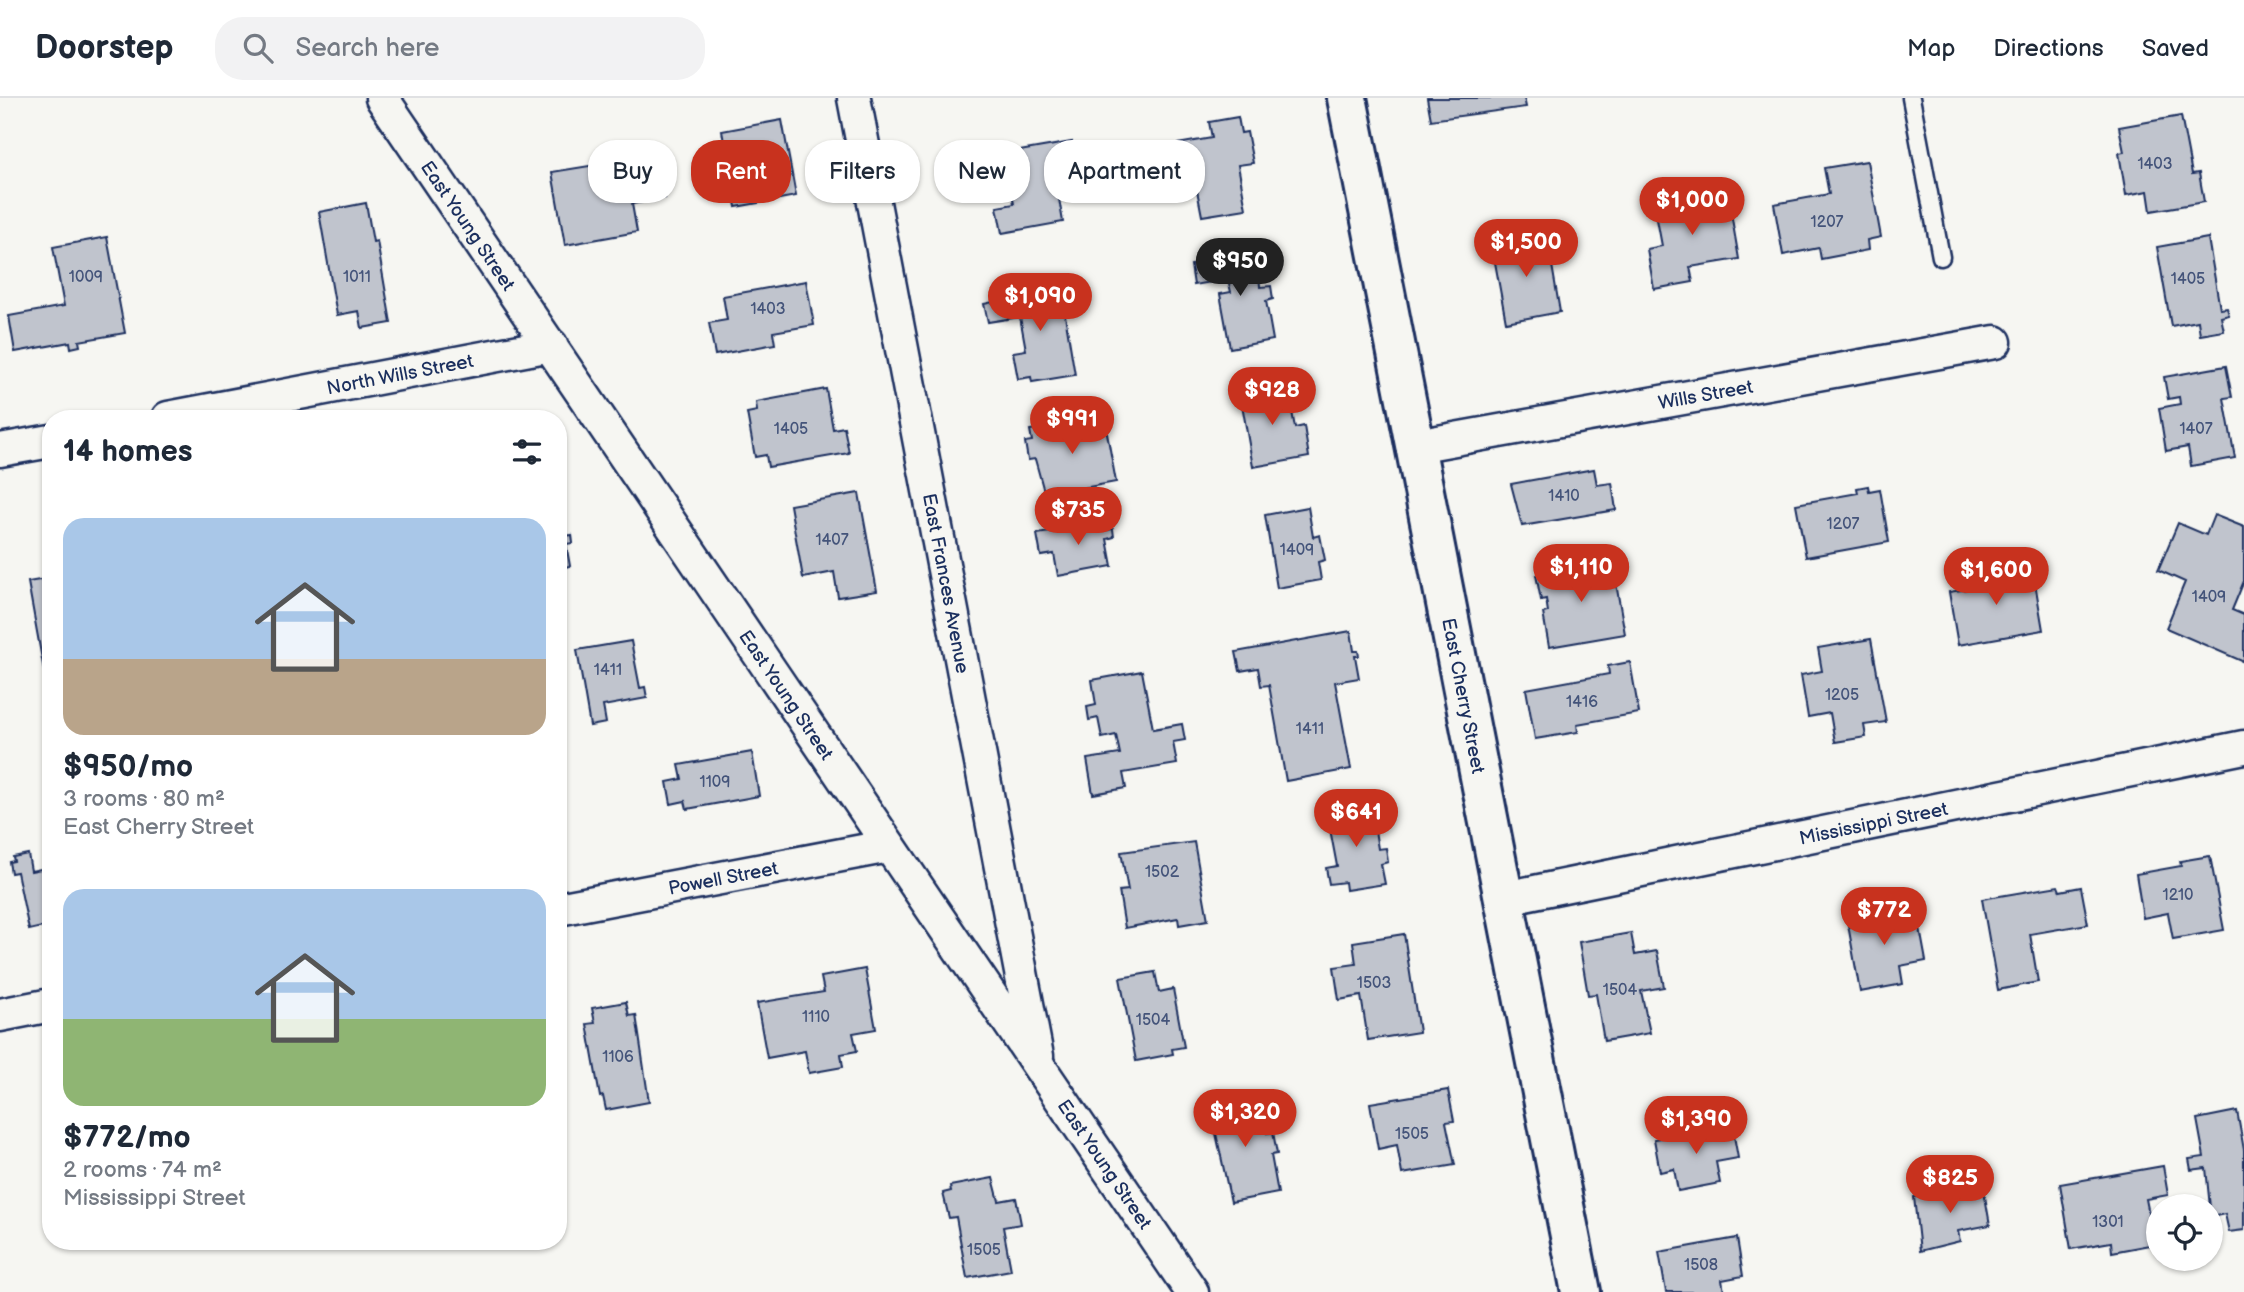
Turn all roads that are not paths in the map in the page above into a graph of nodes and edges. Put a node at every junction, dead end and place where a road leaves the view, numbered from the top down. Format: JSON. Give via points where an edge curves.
{"nodes":[{"id":1,"x":382,"y":98,"type":"edge"},
{"id":2,"x":854,"y":98,"type":"edge"},
{"id":3,"x":1347,"y":98,"type":"edge"},
{"id":4,"x":1911,"y":98,"type":"edge"},
{"id":5,"x":1941,"y":257,"type":"dead end"},
{"id":6,"x":1995,"y":342,"type":"dead end"},
{"id":7,"x":551,"y":345,"type":"junction"},
{"id":8,"x":210,"y":410,"type":"edge"},
{"id":9,"x":42,"y":443,"type":"edge"},
{"id":10,"x":1416,"y":446,"type":"junction"},
{"id":11,"x":0,"y":450,"type":"edge"},
{"id":12,"x":2244,"y":747,"type":"edge"},
{"id":13,"x":889,"y":846,"type":"junction"},
{"id":14,"x":1505,"y":898,"type":"junction"},
{"id":15,"x":567,"y":907,"type":"edge"},
{"id":16,"x":42,"y":1007,"type":"edge"},
{"id":17,"x":0,"y":1015,"type":"edge"},
{"id":18,"x":1040,"y":1068,"type":"junction"},
{"id":19,"x":1192,"y":1292,"type":"edge"},
{"id":20,"x":1581,"y":1292,"type":"edge"}],
"edges":[{"from":1,"to":7,"type":"street","name":"East Young Street"},
{"from":2,"to":18,"type":"street","name":"East Frances Avenue"},
{"from":3,"to":10,"type":"street","name":"East Cherry Street"},
{"from":4,"to":5,"type":"lane"},
{"from":6,"to":10,"type":"street","name":"Wills Street"},
{"from":7,"to":8,"type":"street","name":"North Wills Street"},
{"from":7,"to":13,"type":"street","name":"East Young Street"},
{"from":9,"to":11,"type":"street"},
{"from":10,"to":14,"type":"street","name":"East Cherry Street"},
{"from":12,"to":14,"type":"street","name":"Mississippi Street"},
{"from":13,"to":15,"type":"street","name":"Powell Street"},
{"from":13,"to":18,"type":"street","name":"East Young Street"},
{"from":14,"to":20,"type":"street","name":"East Cherry Street"},
{"from":16,"to":17,"type":"street"},
{"from":18,"to":19,"type":"street","name":"East Young Street"}]}
